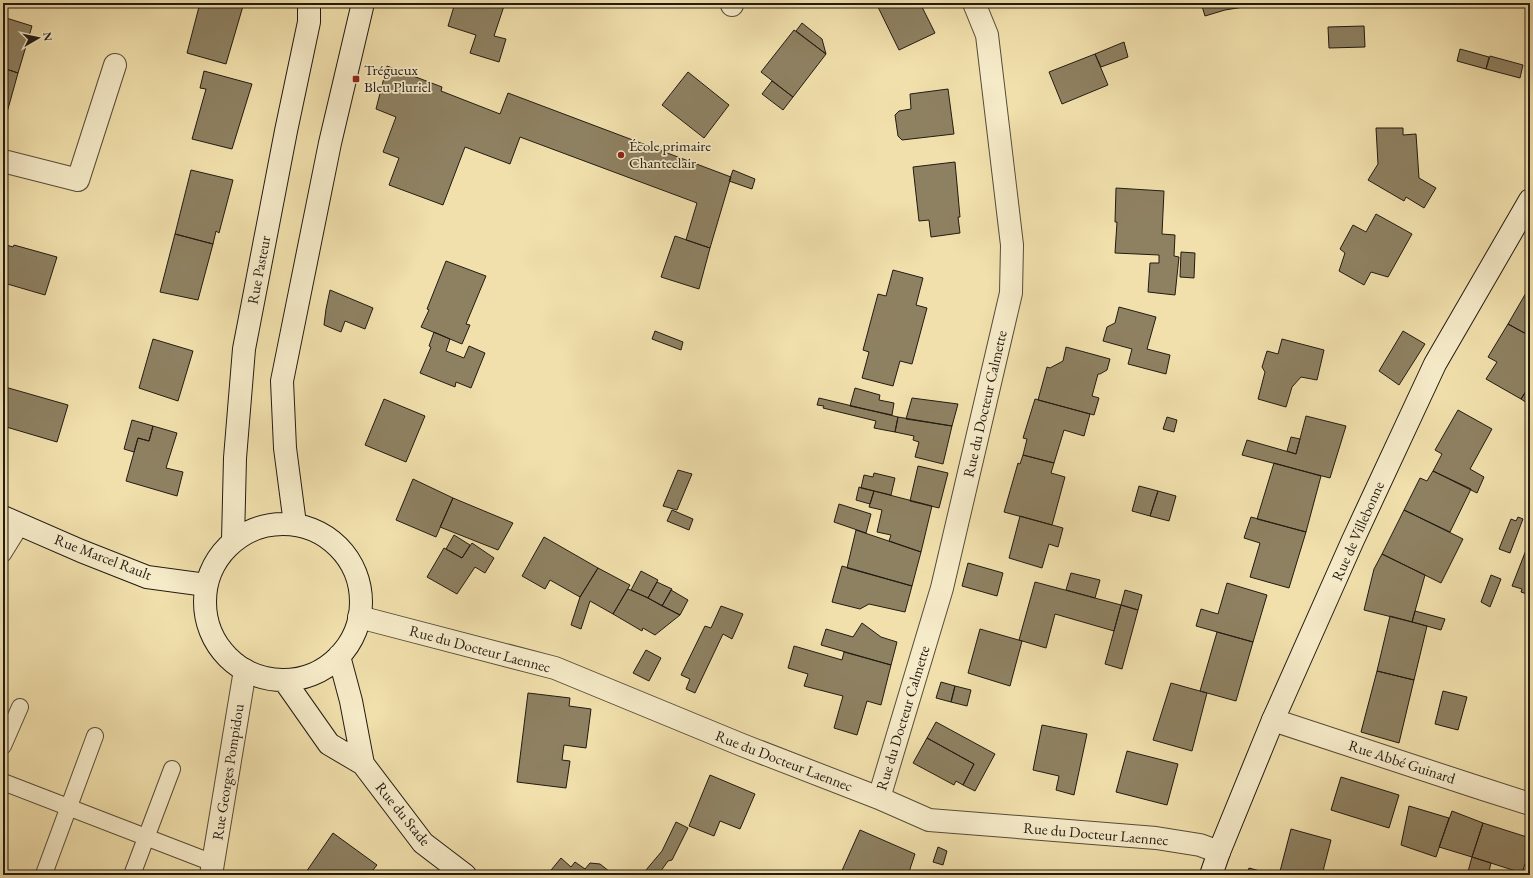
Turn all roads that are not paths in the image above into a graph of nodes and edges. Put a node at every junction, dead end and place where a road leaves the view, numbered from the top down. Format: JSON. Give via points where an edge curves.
{"nodes":[{"id":1,"x":309,"y":3,"type":"edge"},
{"id":2,"x":363,"y":3,"type":"edge"},
{"id":3,"x":974,"y":3,"type":"edge"},
{"id":4,"x":115,"y":65,"type":"dead end"},
{"id":5,"x":3,"y":161,"type":"edge"},
{"id":6,"x":1530,"y":200,"type":"edge"},
{"id":7,"x":12,"y":521,"type":"edge"},
{"id":8,"x":296,"y":524,"type":"junction"},
{"id":9,"x":233,"y":540,"type":"junction"},
{"id":10,"x":3,"y":554,"type":"edge"},
{"id":11,"x":206,"y":586,"type":"junction"},
{"id":12,"x":360,"y":617,"type":"junction"},
{"id":13,"x":339,"y":656,"type":"junction"},
{"id":14,"x":245,"y":670,"type":"junction"},
{"id":15,"x":284,"y":680,"type":"junction"},
{"id":16,"x":20,"y":707,"type":"dead end"},
{"id":17,"x":1273,"y":720,"type":"junction"},
{"id":18,"x":95,"y":736,"type":"dead end"},
{"id":19,"x":3,"y":746,"type":"edge"},
{"id":20,"x":363,"y":764,"type":"junction"},
{"id":21,"x":172,"y":769,"type":"dead end"},
{"id":22,"x":3,"y":782,"type":"edge"},
{"id":23,"x":879,"y":798,"type":"junction"},
{"id":24,"x":1530,"y":804,"type":"edge"},
{"id":25,"x":68,"y":807,"type":"junction"},
{"id":26,"x":146,"y":837,"type":"junction"},
{"id":27,"x":1219,"y":852,"type":"junction"},
{"id":28,"x":212,"y":869,"type":"edge"},
{"id":29,"x":44,"y":874,"type":"dead end"},
{"id":30,"x":132,"y":875,"type":"edge"},
{"id":31,"x":465,"y":875,"type":"edge"},
{"id":32,"x":1210,"y":875,"type":"edge"}],
"edges":[{"from":1,"to":9,"type":"street","name":"Rue Pasteur","via":[[308,22],[244,349],[235,458]]},
{"from":2,"to":8,"type":"street","via":[[330,143],[282,381],[285,448]]},
{"from":3,"to":23,"type":"street","name":"Rue du Docteur Calmette","via":[[988,35],[1012,245],[1011,293],[942,588]]},
{"from":4,"to":5,"type":"street","via":[[78,180]]},
{"from":6,"to":17,"type":"street","name":"Rue de Villebonne","via":[[1435,364]]},
{"from":7,"to":10,"type":"lane"},
{"from":7,"to":11,"type":"street","name":"Rue Marcel Rault","via":[[147,577]]},
{"from":8,"to":9,"type":"street","via":[[274,524],[252,529]]},
{"from":8,"to":12,"type":"street","via":[[319,532],[339,547],[353,568],[360,592]]},
{"from":9,"to":11,"type":"street","via":[[216,561]]},
{"from":11,"to":14,"type":"street","via":[[205,610],[212,634],[225,655]]},
{"from":12,"to":13,"type":"street","via":[[352,638]]},
{"from":12,"to":23,"type":"street","name":"Rue du Docteur Laennec","via":[[555,668]]},
{"from":13,"to":15,"type":"street","via":[[323,669],[304,677]]},
{"from":13,"to":20,"type":"street"},
{"from":14,"to":15,"type":"street","via":[[263,678]]},
{"from":14,"to":28,"type":"street","name":"Rue Georges Pompidou"},
{"from":15,"to":20,"type":"street","via":[[329,744]]},
{"from":16,"to":19,"type":"lane"},
{"from":17,"to":24,"type":"street","name":"Rue Abbé Guinard"},
{"from":17,"to":27,"type":"street","name":"Rue de Villebonne"},
{"from":18,"to":25,"type":"lane"},
{"from":20,"to":31,"type":"street","name":"Rue du Stade","via":[[423,843]]},
{"from":21,"to":26,"type":"lane"},
{"from":22,"to":25,"type":"lane"},
{"from":23,"to":27,"type":"street","name":"Rue du Docteur Laennec","via":[[930,820],[1156,838],[1200,845]]},
{"from":25,"to":26,"type":"lane"},
{"from":25,"to":29,"type":"lane"},
{"from":26,"to":28,"type":"lane"},
{"from":26,"to":30,"type":"lane"},
{"from":27,"to":32,"type":"street","name":"Rue de Villebonne"}]}
